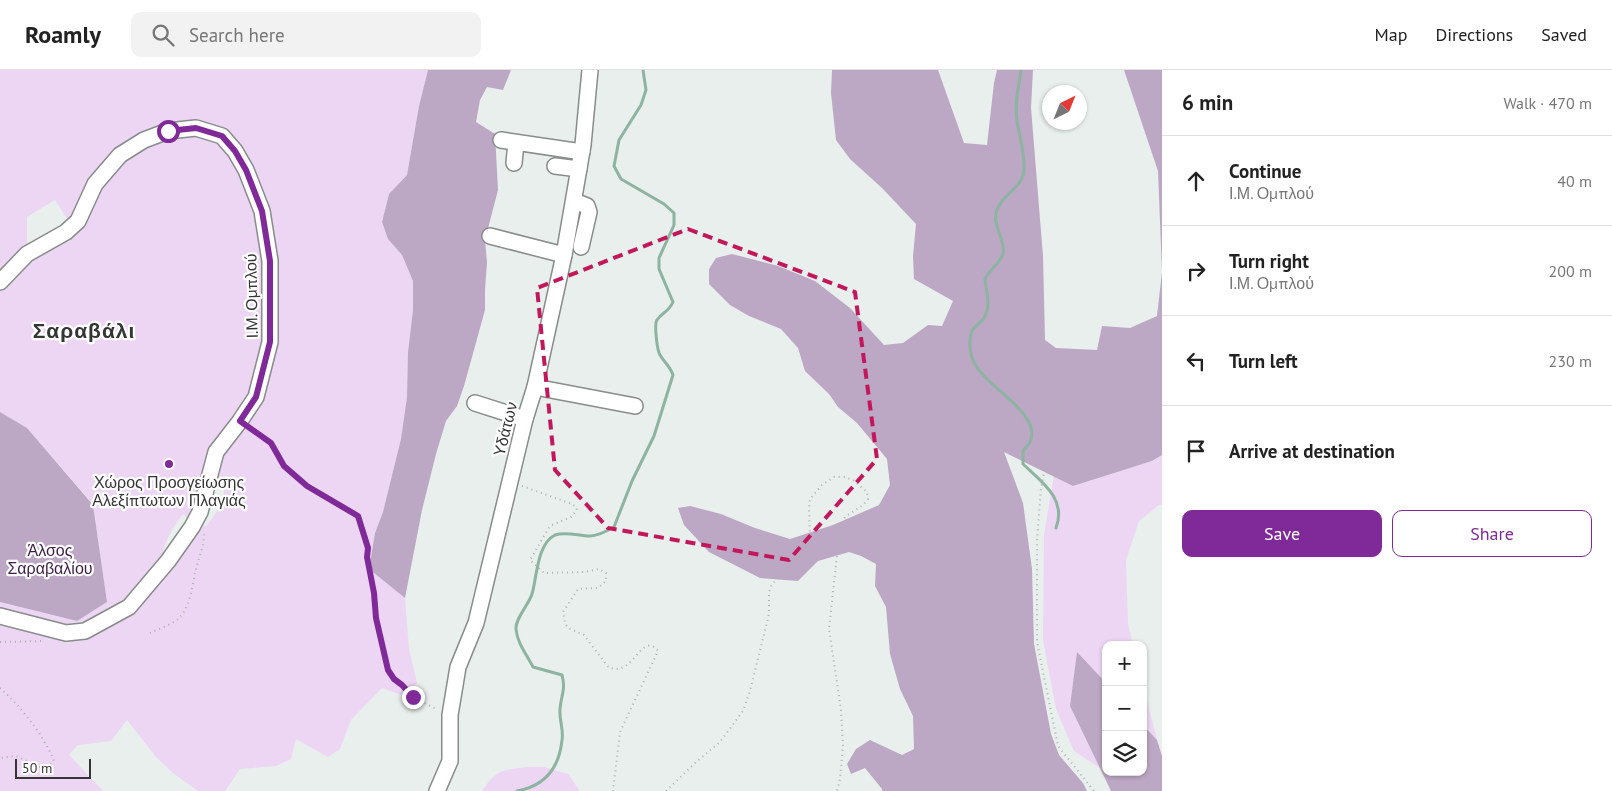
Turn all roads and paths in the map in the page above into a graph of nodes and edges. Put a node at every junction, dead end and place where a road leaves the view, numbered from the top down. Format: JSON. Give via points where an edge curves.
{"nodes":[{"id":1,"x":590,"y":70,"type":"edge"},
{"id":2,"x":551,"y":140,"type":"dead end"},
{"id":3,"x":582,"y":148,"type":"junction"},
{"id":4,"x":518,"y":150,"type":"dead end"},
{"id":5,"x":555,"y":166,"type":"dead end"},
{"id":6,"x":579,"y":169,"type":"junction"},
{"id":7,"x":574,"y":201,"type":"junction"},
{"id":8,"x":490,"y":236,"type":"dead end"},
{"id":9,"x":581,"y":247,"type":"dead end"},
{"id":10,"x":564,"y":255,"type":"junction"},
{"id":11,"x":0,"y":282,"type":"edge"},
{"id":12,"x":1066,"y":366,"type":"dead end"},
{"id":13,"x":535,"y":387,"type":"junction"},
{"id":14,"x":475,"y":403,"type":"dead end"},
{"id":15,"x":635,"y":406,"type":"dead end"},
{"id":16,"x":525,"y":419,"type":"junction"},
{"id":17,"x":240,"y":421,"type":"junction"},
{"id":18,"x":511,"y":482,"type":"junction"},
{"id":19,"x":198,"y":515,"type":"junction"},
{"id":20,"x":0,"y":616,"type":"edge"},
{"id":21,"x":150,"y":633,"type":"dead end"},
{"id":22,"x":0,"y":688,"type":"edge"},
{"id":23,"x":450,"y":715,"type":"junction"},
{"id":24,"x":0,"y":758,"type":"edge"},
{"id":25,"x":437,"y":791,"type":"edge"},
{"id":26,"x":613,"y":791,"type":"edge"},
{"id":27,"x":666,"y":791,"type":"edge"},
{"id":28,"x":836,"y":791,"type":"edge"},
{"id":29,"x":1094,"y":791,"type":"edge"}],
"edges":[{"from":1,"to":3,"type":"street","name":"Υδάτων"},
{"from":2,"to":3,"type":"street"},
{"from":3,"to":4,"type":"street"},
{"from":3,"to":6,"type":"street","name":"Υδάτων"},
{"from":5,"to":6,"type":"street"},
{"from":6,"to":7,"type":"street","name":"Υδάτων"},
{"from":7,"to":9,"type":"street","via":[[587,206],[589,212]]},
{"from":7,"to":10,"type":"street","name":"Υδάτων"},
{"from":8,"to":10,"type":"street"},
{"from":10,"to":13,"type":"street","name":"Υδάτων"},
{"from":11,"to":17,"type":"street","name":"Ι.Μ. Ομπλού","via":[[27,254],[66,232],[78,221],[95,184],[120,155],[144,140],[168,131],[196,128],[222,136],[246,170],[262,211],[270,261],[270,342],[256,397]]},
{"from":12,"to":29,"type":"path","via":[[1041,488],[1037,541],[1037,642],[1058,746]]},
{"from":13,"to":15,"type":"street"},
{"from":13,"to":16,"type":"street","name":"Υδάτων"},
{"from":14,"to":16,"type":"street"},
{"from":16,"to":18,"type":"street","name":"Υδάτων"},
{"from":17,"to":19,"type":"street","name":"Ι.Μ. Ομπλού","via":[[216,452]]},
{"from":17,"to":23,"type":"path","via":[[271,443],[284,466],[307,486],[358,516],[368,548],[376,618],[388,670],[413,697]]},
{"from":18,"to":23,"type":"street","name":"Υδάτων","via":[[476,623],[458,667]]},
{"from":18,"to":26,"type":"path","via":[[577,510],[571,517],[550,526],[530,560],[544,573],[598,569],[606,573],[606,581],[598,588],[578,590],[563,612],[568,628],[584,635],[609,668],[618,670],[650,645],[658,651],[620,732]]},
{"from":19,"to":20,"type":"street","name":"Ι.Μ. Ομπλού","via":[[168,562],[129,607],[85,631],[66,633]]},
{"from":19,"to":21,"type":"path","via":[[204,534],[190,599],[177,620]]},
{"from":22,"to":24,"type":"path","via":[[47,744],[54,761],[46,770],[16,756]]},
{"from":23,"to":25,"type":"street","name":"Υδάτων","via":[[450,761]]},
{"from":27,"to":28,"type":"path","via":[[720,742],[743,711],[769,614],[772,584],[808,546],[810,499],[834,477],[844,477],[853,480],[866,492],[868,499],[845,517],[839,537],[830,629],[843,746]]}]}
